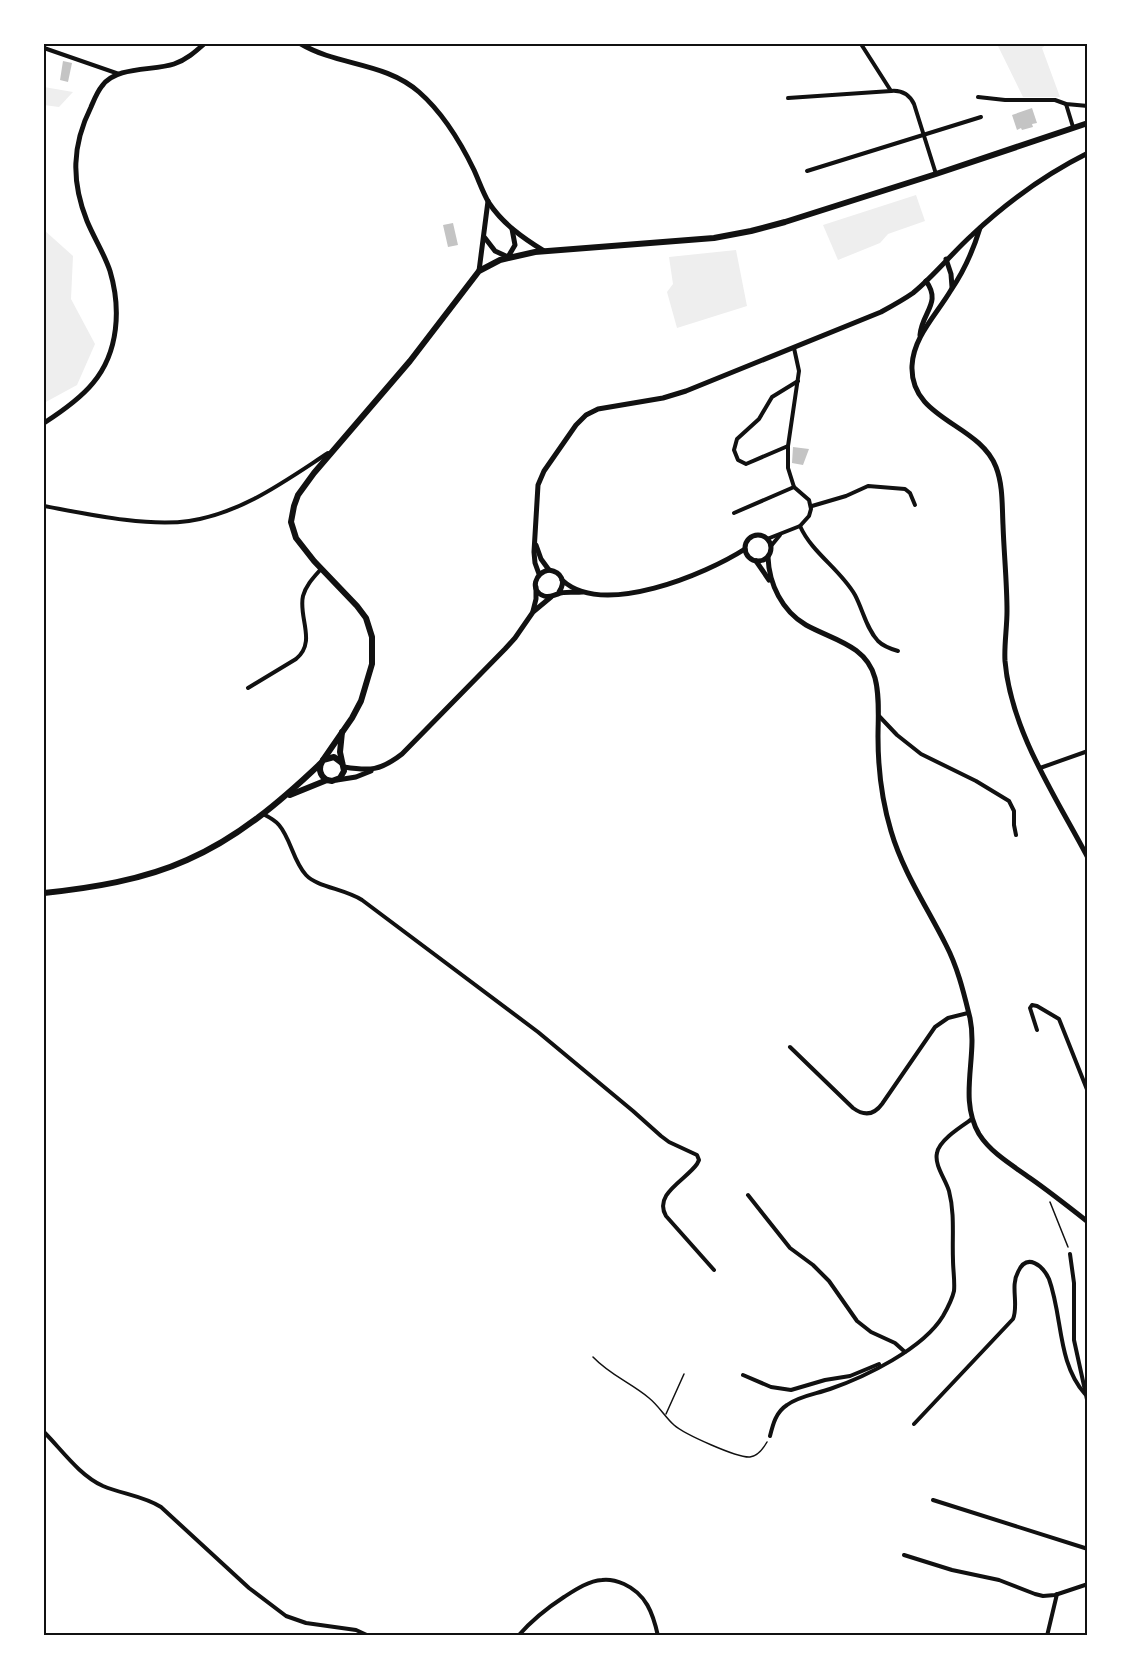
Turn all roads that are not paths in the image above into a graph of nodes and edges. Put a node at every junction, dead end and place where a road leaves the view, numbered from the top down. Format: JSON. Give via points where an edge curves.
{"nodes":[{"id":1,"x":204,"y":44,"type":"edge"},
{"id":2,"x":301,"y":44,"type":"edge"},
{"id":3,"x":861,"y":44,"type":"edge"},
{"id":4,"x":44,"y":48,"type":"edge"},
{"id":5,"x":120,"y":74,"type":"junction"},
{"id":6,"x":891,"y":91,"type":"junction"},
{"id":7,"x":978,"y":97,"type":"dead end"},
{"id":8,"x":788,"y":98,"type":"dead end"},
{"id":9,"x":1066,"y":104,"type":"junction"},
{"id":10,"x":1088,"y":106,"type":"edge"},
{"id":11,"x":981,"y":117,"type":"dead end"},
{"id":12,"x":1088,"y":123,"type":"edge"},
{"id":13,"x":1073,"y":127,"type":"junction"},
{"id":14,"x":925,"y":134,"type":"junction"},
{"id":15,"x":1088,"y":153,"type":"edge"},
{"id":16,"x":807,"y":171,"type":"dead end"},
{"id":17,"x":936,"y":174,"type":"junction"},
{"id":18,"x":488,"y":201,"type":"junction"},
{"id":19,"x":980,"y":227,"type":"junction"},
{"id":20,"x":512,"y":230,"type":"junction"},
{"id":21,"x":484,"y":237,"type":"junction"},
{"id":22,"x":544,"y":251,"type":"junction"},
{"id":23,"x":508,"y":257,"type":"junction"},
{"id":24,"x":946,"y":259,"type":"junction"},
{"id":25,"x":479,"y":271,"type":"junction"},
{"id":26,"x":926,"y":281,"type":"junction"},
{"id":27,"x":952,"y":288,"type":"junction"},
{"id":28,"x":920,"y":337,"type":"junction"},
{"id":29,"x":794,"y":348,"type":"junction"},
{"id":30,"x":799,"y":380,"type":"junction"},
{"id":31,"x":44,"y":423,"type":"edge"},
{"id":32,"x":789,"y":446,"type":"junction"},
{"id":33,"x":334,"y":449,"type":"junction"},
{"id":34,"x":794,"y":487,"type":"junction"},
{"id":35,"x":44,"y":506,"type":"edge"},
{"id":36,"x":812,"y":506,"type":"junction"},
{"id":37,"x":915,"y":506,"type":"dead end"},
{"id":38,"x":735,"y":513,"type":"dead end"},
{"id":39,"x":800,"y":526,"type":"junction"},
{"id":40,"x":780,"y":534,"type":"junction"},
{"id":41,"x":767,"y":539,"type":"junction"},
{"id":42,"x":535,"y":542,"type":"junction"},
{"id":43,"x":771,"y":546,"type":"junction"},
{"id":44,"x":745,"y":549,"type":"junction"},
{"id":45,"x":733,"y":556,"type":"junction"},
{"id":46,"x":748,"y":557,"type":"junction"},
{"id":47,"x":768,"y":557,"type":"junction"},
{"id":48,"x":756,"y":561,"type":"junction"},
{"id":49,"x":321,"y":568,"type":"junction"},
{"id":50,"x":549,"y":570,"type":"junction"},
{"id":51,"x":539,"y":574,"type":"junction"},
{"id":52,"x":562,"y":580,"type":"junction"},
{"id":53,"x":535,"y":585,"type":"junction"},
{"id":54,"x":773,"y":586,"type":"junction"},
{"id":55,"x":559,"y":592,"type":"junction"},
{"id":56,"x":583,"y":592,"type":"junction"},
{"id":57,"x":551,"y":597,"type":"junction"},
{"id":58,"x":533,"y":612,"type":"junction"},
{"id":59,"x":898,"y":651,"type":"dead end"},
{"id":60,"x":248,"y":688,"type":"dead end"},
{"id":61,"x":878,"y":716,"type":"junction"},
{"id":62,"x":342,"y":732,"type":"junction"},
{"id":63,"x":1088,"y":751,"type":"edge"},
{"id":64,"x":322,"y":762,"type":"junction"},
{"id":65,"x":343,"y":765,"type":"junction"},
{"id":66,"x":1040,"y":768,"type":"junction"},
{"id":67,"x":373,"y":770,"type":"junction"},
{"id":68,"x":327,"y":780,"type":"junction"},
{"id":69,"x":336,"y":780,"type":"junction"},
{"id":70,"x":281,"y":799,"type":"junction"},
{"id":71,"x":263,"y":814,"type":"junction"},
{"id":72,"x":1016,"y":835,"type":"dead end"},
{"id":73,"x":1088,"y":858,"type":"edge"},
{"id":74,"x":44,"y":892,"type":"edge"},
{"id":75,"x":968,"y":1013,"type":"junction"},
{"id":76,"x":1037,"y":1030,"type":"dead end"},
{"id":77,"x":790,"y":1047,"type":"dead end"},
{"id":78,"x":1088,"y":1092,"type":"edge"},
{"id":79,"x":972,"y":1119,"type":"junction"},
{"id":80,"x":748,"y":1195,"type":"dead end"},
{"id":81,"x":1088,"y":1222,"type":"edge"},
{"id":82,"x":1070,"y":1254,"type":"road end"},
{"id":83,"x":714,"y":1270,"type":"dead end"},
{"id":84,"x":905,"y":1352,"type":"junction"},
{"id":85,"x":893,"y":1359,"type":"junction"},
{"id":86,"x":743,"y":1375,"type":"dead end"},
{"id":87,"x":1085,"y":1395,"type":"junction"},
{"id":88,"x":1088,"y":1404,"type":"edge"},
{"id":89,"x":914,"y":1424,"type":"dead end"},
{"id":90,"x":44,"y":1432,"type":"edge"},
{"id":91,"x":770,"y":1436,"type":"road end"},
{"id":92,"x":933,"y":1500,"type":"dead end"},
{"id":93,"x":1088,"y":1549,"type":"edge"},
{"id":94,"x":904,"y":1555,"type":"dead end"},
{"id":95,"x":1088,"y":1584,"type":"edge"},
{"id":96,"x":1057,"y":1594,"type":"junction"},
{"id":97,"x":1088,"y":1631,"type":"edge"},
{"id":98,"x":369,"y":1635,"type":"edge"},
{"id":99,"x":518,"y":1635,"type":"edge"},
{"id":100,"x":658,"y":1635,"type":"edge"},
{"id":101,"x":1047,"y":1635,"type":"edge"},
{"id":102,"x":1087,"y":1635,"type":"edge"}],
"edges":[{"from":1,"to":5,"type":"main road","via":[[175,64]]},
{"from":2,"to":18,"type":"main road","via":[[328,56],[388,72],[417,90],[457,140]]},
{"from":3,"to":6,"type":"street"},
{"from":4,"to":5,"type":"street"},
{"from":5,"to":31,"type":"main road","via":[[101,87],[85,120],[75,157],[83,210],[113,283],[115,337],[93,384]]},
{"from":6,"to":8,"type":"street"},
{"from":6,"to":14,"type":"street","via":[[910,97]]},
{"from":7,"to":9,"type":"street","via":[[1055,100]]},
{"from":9,"to":10,"type":"street"},
{"from":9,"to":13,"type":"street"},
{"from":11,"to":14,"type":"street"},
{"from":12,"to":13,"type":"main road"},
{"from":13,"to":17,"type":"main road"},
{"from":14,"to":16,"type":"street"},
{"from":14,"to":17,"type":"street"},
{"from":15,"to":19,"type":"main road","via":[[1028,188]]},
{"from":17,"to":22,"type":"main road","via":[[742,234]]},
{"from":18,"to":20,"type":"main road"},
{"from":18,"to":21,"type":"main road"},
{"from":19,"to":24,"type":"main road"},
{"from":19,"to":27,"type":"main road","via":[[972,252]]},
{"from":20,"to":22,"type":"main road"},
{"from":20,"to":23,"type":"main road","via":[[515,245]]},
{"from":21,"to":23,"type":"main road","via":[[495,251]]},
{"from":21,"to":25,"type":"main road"},
{"from":22,"to":23,"type":"main road"},
{"from":23,"to":25,"type":"main road"},
{"from":24,"to":26,"type":"main road"},
{"from":24,"to":27,"type":"main road"},
{"from":25,"to":33,"type":"main road","via":[[416,354]]},
{"from":26,"to":28,"type":"main road","via":[[933,300],[921,325]]},
{"from":26,"to":29,"type":"main road","via":[[881,312]]},
{"from":27,"to":28,"type":"main road"},
{"from":28,"to":66,"type":"main road","via":[[912,360],[915,389],[985,450],[999,477],[1007,607],[1006,669],[1020,726]]},
{"from":29,"to":30,"type":"street"},
{"from":29,"to":42,"type":"main road","via":[[677,394],[606,407],[586,415],[542,476],[537,492]]},
{"from":30,"to":32,"type":"street"},
{"from":30,"to":32,"type":"street","via":[[772,397],[734,448],[738,460],[746,464]]},
{"from":32,"to":34,"type":"street","via":[[788,468]]},
{"from":33,"to":35,"type":"street","via":[[254,500],[193,520],[143,521]]},
{"from":33,"to":49,"type":"main road","via":[[298,495],[291,515],[296,538]]},
{"from":34,"to":36,"type":"street"},
{"from":34,"to":38,"type":"street"},
{"from":36,"to":37,"type":"street","via":[[868,486],[905,489]]},
{"from":36,"to":39,"type":"street"},
{"from":39,"to":40,"type":"street"},
{"from":39,"to":59,"type":"street","via":[[809,542],[849,585],[875,638]]},
{"from":40,"to":41,"type":"street"},
{"from":40,"to":43,"type":"street"},
{"from":41,"to":43,"type":"main road"},
{"from":41,"to":44,"type":"main road","via":[[751,538]]},
{"from":42,"to":50,"type":"main road"},
{"from":42,"to":51,"type":"main road"},
{"from":43,"to":47,"type":"main road"},
{"from":44,"to":45,"type":"main road"},
{"from":44,"to":46,"type":"main road"},
{"from":45,"to":46,"type":"main road"},
{"from":45,"to":56,"type":"main road","via":[[688,578],[653,589],[610,594]]},
{"from":46,"to":48,"type":"main road"},
{"from":47,"to":48,"type":"main road"},
{"from":47,"to":54,"type":"main road"},
{"from":48,"to":54,"type":"main road"},
{"from":49,"to":60,"type":"street","via":[[307,585],[303,598],[304,651]]},
{"from":49,"to":62,"type":"main road","via":[[364,615],[372,637],[366,686]]},
{"from":50,"to":51,"type":"main road"},
{"from":50,"to":52,"type":"main road","via":[[558,572]]},
{"from":51,"to":53,"type":"main road"},
{"from":52,"to":55,"type":"main road"},
{"from":52,"to":56,"type":"main road"},
{"from":53,"to":57,"type":"main road","via":[[539,593]]},
{"from":53,"to":58,"type":"main road"},
{"from":54,"to":61,"type":"main road","via":[[796,618],[855,649],[865,659],[875,679]]},
{"from":55,"to":56,"type":"main road"},
{"from":55,"to":57,"type":"main road"},
{"from":57,"to":58,"type":"main road"},
{"from":58,"to":67,"type":"main road","via":[[508,646],[415,743]]},
{"from":61,"to":72,"type":"street","via":[[921,754],[1009,801]]},
{"from":61,"to":75,"type":"main road","via":[[880,776],[892,832],[910,879],[951,957]]},
{"from":62,"to":64,"type":"main road"},
{"from":62,"to":65,"type":"main road"},
{"from":63,"to":66,"type":"street"},
{"from":64,"to":65,"type":"main road","via":[[334,757]]},
{"from":64,"to":68,"type":"main road","via":[[321,775]]},
{"from":64,"to":70,"type":"main road"},
{"from":65,"to":67,"type":"main road"},
{"from":65,"to":69,"type":"main road","via":[[342,775]]},
{"from":66,"to":73,"type":"main road"},
{"from":67,"to":69,"type":"main road"},
{"from":68,"to":69,"type":"main road"},
{"from":68,"to":70,"type":"main road"},
{"from":70,"to":71,"type":"main road"},
{"from":71,"to":74,"type":"main road","via":[[219,844],[171,867],[102,884]]},
{"from":71,"to":83,"type":"street","via":[[281,828],[309,878],[362,900],[538,1032],[661,1136],[697,1155],[697,1164],[666,1196],[662,1208]]},
{"from":75,"to":77,"type":"street","via":[[932,1029],[877,1111],[870,1114],[853,1108]]},
{"from":75,"to":79,"type":"main road"},
{"from":76,"to":78,"type":"street","via":[[1032,1005],[1059,1019]]},
{"from":79,"to":81,"type":"main road","via":[[996,1154]]},
{"from":79,"to":84,"type":"street","via":[[943,1142],[936,1155],[952,1203],[953,1295],[934,1329]]},
{"from":80,"to":84,"type":"street","via":[[790,1248],[829,1281],[857,1321]]},
{"from":82,"to":87,"type":"street","via":[[1074,1340]]},
{"from":84,"to":85,"type":"street"},
{"from":85,"to":86,"type":"street","via":[[850,1376],[791,1390]]},
{"from":85,"to":91,"type":"street","via":[[855,1379],[789,1403],[777,1415]]},
{"from":87,"to":88,"type":"street"},
{"from":87,"to":89,"type":"street","via":[[1068,1366],[1049,1279],[1042,1268],[1029,1262],[1016,1275],[1013,1319]]},
{"from":90,"to":98,"type":"street","via":[[93,1480],[161,1507],[281,1613],[293,1620]]},
{"from":92,"to":93,"type":"street"},
{"from":94,"to":96,"type":"street","via":[[999,1580],[1038,1595]]},
{"from":95,"to":96,"type":"street"},
{"from":96,"to":101,"type":"street"},
{"from":97,"to":102,"type":"main road"},
{"from":99,"to":100,"type":"street","via":[[572,1592],[608,1579],[643,1597]]}]}
